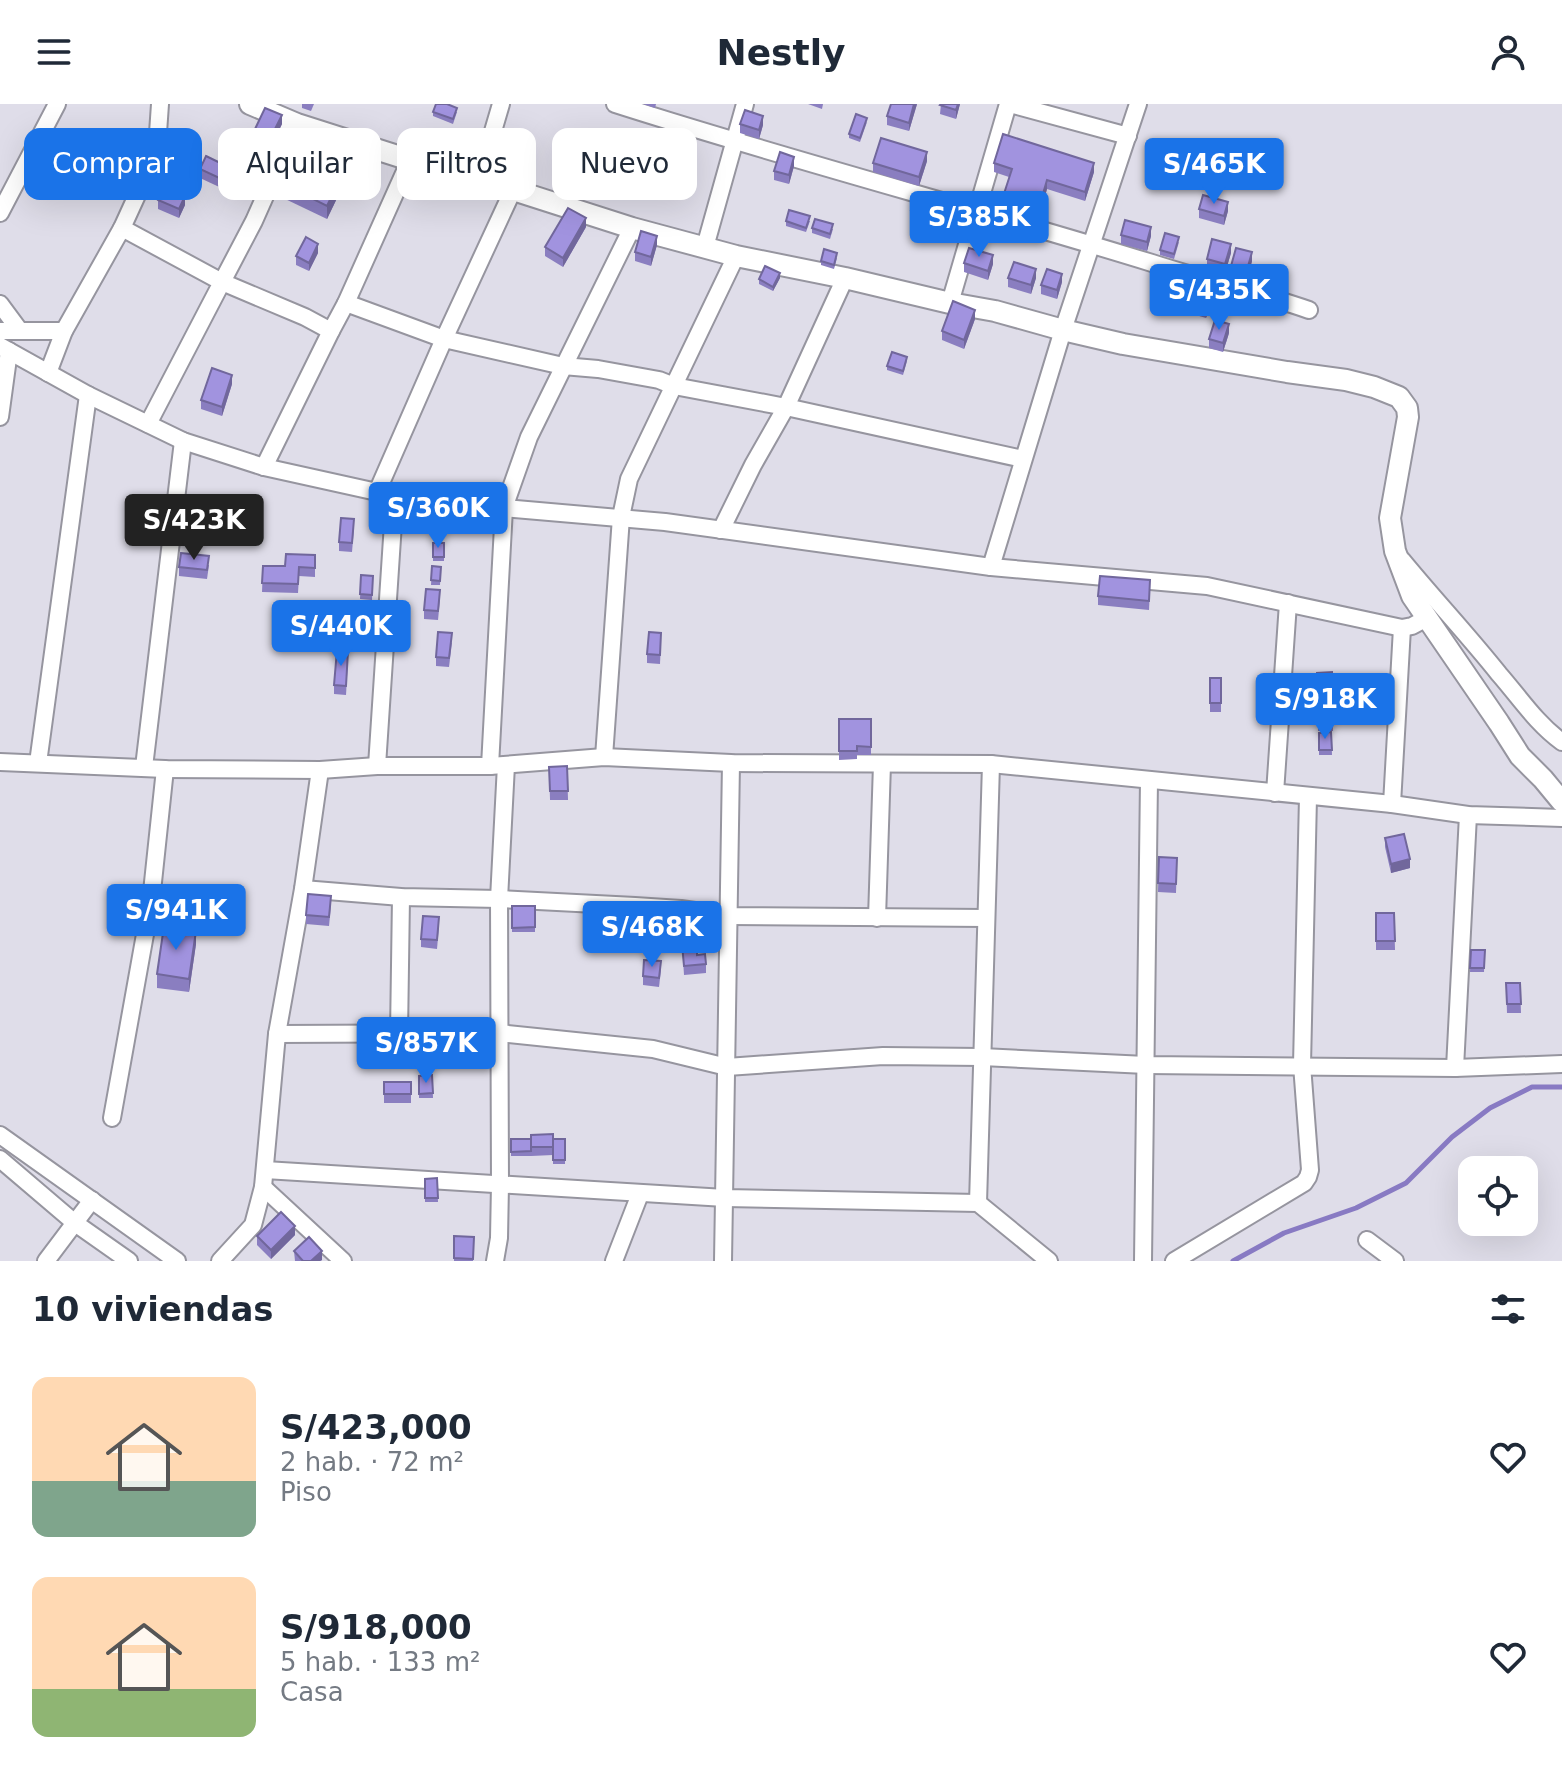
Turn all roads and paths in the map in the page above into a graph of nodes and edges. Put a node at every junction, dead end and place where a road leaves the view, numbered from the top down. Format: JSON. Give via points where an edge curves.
{"nodes":[{"id":1,"x":57,"y":104,"type":"edge"},
{"id":2,"x":160,"y":104,"type":"edge"},
{"id":3,"x":250,"y":104,"type":"edge"},
{"id":4,"x":501,"y":104,"type":"edge"},
{"id":5,"x":615,"y":104,"type":"edge"},
{"id":6,"x":745,"y":104,"type":"edge"},
{"id":7,"x":1009,"y":104,"type":"edge"},
{"id":8,"x":1138,"y":104,"type":"edge"},
{"id":9,"x":297,"y":124,"type":"junction"},
{"id":10,"x":494,"y":128,"type":"edge"},
{"id":11,"x":1128,"y":136,"type":"junction"},
{"id":12,"x":735,"y":142,"type":"junction"},
{"id":13,"x":397,"y":156,"type":"edge"},
{"id":14,"x":397,"y":189,"type":"edge"},
{"id":15,"x":536,"y":197,"type":"edge"},
{"id":16,"x":508,"y":200,"type":"edge"},
{"id":17,"x":976,"y":210,"type":"junction"},
{"id":18,"x":0,"y":213,"type":"edge"},
{"id":19,"x":122,"y":228,"type":"junction"},
{"id":20,"x":632,"y":228,"type":"junction"},
{"id":21,"x":1091,"y":244,"type":"junction"},
{"id":22,"x":705,"y":247,"type":"junction"},
{"id":23,"x":736,"y":256,"type":"junction"},
{"id":24,"x":845,"y":278,"type":"junction"},
{"id":25,"x":222,"y":282,"type":"junction"},
{"id":26,"x":346,"y":303,"type":"junction"},
{"id":27,"x":950,"y":303,"type":"junction"},
{"id":28,"x":0,"y":304,"type":"edge"},
{"id":29,"x":1309,"y":310,"type":"dead end"},
{"id":30,"x":1063,"y":330,"type":"junction"},
{"id":31,"x":0,"y":331,"type":"edge"},
{"id":32,"x":20,"y":331,"type":"junction"},
{"id":33,"x":64,"y":331,"type":"junction"},
{"id":34,"x":331,"y":331,"type":"junction"},
{"id":35,"x":444,"y":339,"type":"junction"},
{"id":36,"x":4,"y":348,"type":"edge"},
{"id":37,"x":563,"y":366,"type":"junction"},
{"id":38,"x":48,"y":373,"type":"junction"},
{"id":39,"x":674,"y":386,"type":"junction"},
{"id":40,"x":88,"y":395,"type":"junction"},
{"id":41,"x":786,"y":407,"type":"junction"},
{"id":42,"x":0,"y":417,"type":"edge"},
{"id":43,"x":148,"y":424,"type":"junction"},
{"id":44,"x":183,"y":441,"type":"junction"},
{"id":45,"x":1023,"y":459,"type":"junction"},
{"id":46,"x":264,"y":467,"type":"junction"},
{"id":47,"x":377,"y":492,"type":"junction"},
{"id":48,"x":395,"y":493,"type":"junction"},
{"id":49,"x":504,"y":508,"type":"junction"},
{"id":50,"x":621,"y":517,"type":"junction"},
{"id":51,"x":721,"y":530,"type":"junction"},
{"id":52,"x":1395,"y":551,"type":"junction"},
{"id":53,"x":991,"y":567,"type":"junction"},
{"id":54,"x":1288,"y":603,"type":"junction"},
{"id":55,"x":1427,"y":618,"type":"junction"},
{"id":56,"x":1402,"y":628,"type":"junction"},
{"id":57,"x":1562,"y":742,"type":"edge"},
{"id":58,"x":604,"y":757,"type":"junction"},
{"id":59,"x":0,"y":762,"type":"edge"},
{"id":60,"x":38,"y":763,"type":"junction"},
{"id":61,"x":731,"y":763,"type":"junction"},
{"id":62,"x":882,"y":764,"type":"junction"},
{"id":63,"x":991,"y":764,"type":"junction"},
{"id":64,"x":377,"y":766,"type":"junction"},
{"id":65,"x":498,"y":766,"type":"junction"},
{"id":66,"x":144,"y":767,"type":"junction"},
{"id":67,"x":165,"y":769,"type":"junction"},
{"id":68,"x":320,"y":770,"type":"junction"},
{"id":69,"x":1149,"y":780,"type":"junction"},
{"id":70,"x":1275,"y":793,"type":"junction"},
{"id":71,"x":1308,"y":797,"type":"junction"},
{"id":72,"x":1562,"y":802,"type":"edge"},
{"id":73,"x":1392,"y":804,"type":"junction"},
{"id":74,"x":1468,"y":815,"type":"junction"},
{"id":75,"x":1562,"y":818,"type":"edge"},
{"id":76,"x":303,"y":889,"type":"junction"},
{"id":77,"x":401,"y":897,"type":"junction"},
{"id":78,"x":499,"y":899,"type":"junction"},
{"id":79,"x":729,"y":916,"type":"junction"},
{"id":80,"x":877,"y":918,"type":"junction"},
{"id":81,"x":986,"y":918,"type":"junction"},
{"id":82,"x":499,"y":1033,"type":"junction"},
{"id":83,"x":277,"y":1034,"type":"junction"},
{"id":84,"x":399,"y":1034,"type":"junction"},
{"id":85,"x":982,"y":1057,"type":"junction"},
{"id":86,"x":1562,"y":1064,"type":"edge"},
{"id":87,"x":1146,"y":1065,"type":"junction"},
{"id":88,"x":1302,"y":1065,"type":"junction"},
{"id":89,"x":727,"y":1067,"type":"junction"},
{"id":90,"x":1455,"y":1068,"type":"junction"},
{"id":91,"x":112,"y":1118,"type":"dead end"},
{"id":92,"x":0,"y":1135,"type":"edge"},
{"id":93,"x":0,"y":1159,"type":"edge"},
{"id":94,"x":265,"y":1170,"type":"junction"},
{"id":95,"x":500,"y":1184,"type":"junction"},
{"id":96,"x":263,"y":1187,"type":"junction"},
{"id":97,"x":640,"y":1194,"type":"junction"},
{"id":98,"x":725,"y":1198,"type":"junction"},
{"id":99,"x":92,"y":1200,"type":"junction"},
{"id":100,"x":978,"y":1203,"type":"junction"},
{"id":101,"x":75,"y":1223,"type":"junction"},
{"id":102,"x":1367,"y":1240,"type":"dead end"},
{"id":103,"x":46,"y":1261,"type":"edge"},
{"id":104,"x":129,"y":1261,"type":"edge"},
{"id":105,"x":177,"y":1261,"type":"edge"},
{"id":106,"x":220,"y":1261,"type":"edge"},
{"id":107,"x":343,"y":1261,"type":"edge"},
{"id":108,"x":495,"y":1261,"type":"edge"},
{"id":109,"x":614,"y":1261,"type":"edge"},
{"id":110,"x":723,"y":1261,"type":"edge"},
{"id":111,"x":1049,"y":1261,"type":"edge"},
{"id":112,"x":1143,"y":1261,"type":"edge"},
{"id":113,"x":1174,"y":1261,"type":"edge"},
{"id":114,"x":1395,"y":1261,"type":"edge"}],
"edges":[{"from":1,"to":18,"type":"street"},
{"from":2,"to":19,"type":"street","via":[[159,147]]},
{"from":3,"to":9,"type":"street"},
{"from":4,"to":10,"type":"street"},
{"from":5,"to":12,"type":"street"},
{"from":6,"to":12,"type":"street"},
{"from":7,"to":11,"type":"street"},
{"from":7,"to":17,"type":"street"},
{"from":8,"to":11,"type":"street"},
{"from":9,"to":13,"type":"street"},
{"from":9,"to":25,"type":"street"},
{"from":11,"to":21,"type":"street"},
{"from":12,"to":17,"type":"street"},
{"from":12,"to":22,"type":"street"},
{"from":14,"to":26,"type":"street"},
{"from":15,"to":20,"type":"street"},
{"from":16,"to":35,"type":"street"},
{"from":17,"to":21,"type":"street"},
{"from":17,"to":27,"type":"street"},
{"from":19,"to":25,"type":"street"},
{"from":19,"to":33,"type":"street"},
{"from":20,"to":22,"type":"street"},
{"from":20,"to":37,"type":"street"},
{"from":21,"to":29,"type":"street"},
{"from":21,"to":30,"type":"street"},
{"from":22,"to":23,"type":"street"},
{"from":23,"to":24,"type":"street"},
{"from":23,"to":39,"type":"street"},
{"from":24,"to":27,"type":"street"},
{"from":24,"to":41,"type":"street"},
{"from":25,"to":34,"type":"street"},
{"from":25,"to":43,"type":"street"},
{"from":26,"to":34,"type":"street"},
{"from":26,"to":35,"type":"street"},
{"from":27,"to":30,"type":"street"},
{"from":28,"to":32,"type":"street"},
{"from":30,"to":45,"type":"street"},
{"from":30,"to":52,"type":"street","via":[[1346,380],[1399,397],[1408,417],[1390,518]]},
{"from":31,"to":32,"type":"street"},
{"from":32,"to":33,"type":"street"},
{"from":33,"to":38,"type":"street"},
{"from":34,"to":46,"type":"street"},
{"from":35,"to":37,"type":"street"},
{"from":35,"to":47,"type":"street"},
{"from":36,"to":38,"type":"street"},
{"from":36,"to":42,"type":"street"},
{"from":37,"to":39,"type":"street"},
{"from":37,"to":49,"type":"street","via":[[529,437]]},
{"from":38,"to":40,"type":"street"},
{"from":39,"to":41,"type":"street"},
{"from":39,"to":50,"type":"street","via":[[629,479]]},
{"from":40,"to":43,"type":"street"},
{"from":40,"to":60,"type":"street"},
{"from":41,"to":45,"type":"street"},
{"from":41,"to":51,"type":"street"},
{"from":43,"to":44,"type":"street"},
{"from":44,"to":46,"type":"street"},
{"from":44,"to":66,"type":"street"},
{"from":45,"to":53,"type":"street"},
{"from":46,"to":47,"type":"street"},
{"from":47,"to":48,"type":"street"},
{"from":48,"to":49,"type":"street"},
{"from":48,"to":64,"type":"street"},
{"from":49,"to":50,"type":"street"},
{"from":49,"to":65,"type":"street"},
{"from":50,"to":51,"type":"street"},
{"from":50,"to":58,"type":"street"},
{"from":51,"to":53,"type":"street"},
{"from":52,"to":55,"type":"street","via":[[1412,596]]},
{"from":52,"to":57,"type":"street","via":[[1531,715]]},
{"from":53,"to":54,"type":"street","via":[[1207,586]]},
{"from":54,"to":56,"type":"street"},
{"from":54,"to":70,"type":"street"},
{"from":55,"to":56,"type":"street"},
{"from":55,"to":72,"type":"street","via":[[1520,756]]},
{"from":56,"to":73,"type":"street"},
{"from":58,"to":61,"type":"street"},
{"from":58,"to":65,"type":"street"},
{"from":59,"to":60,"type":"street"},
{"from":60,"to":66,"type":"street"},
{"from":61,"to":62,"type":"street"},
{"from":61,"to":79,"type":"street"},
{"from":62,"to":63,"type":"street"},
{"from":62,"to":80,"type":"street"},
{"from":63,"to":69,"type":"street"},
{"from":63,"to":81,"type":"street"},
{"from":64,"to":65,"type":"street"},
{"from":64,"to":68,"type":"street"},
{"from":65,"to":78,"type":"street"},
{"from":66,"to":67,"type":"street"},
{"from":67,"to":68,"type":"street"},
{"from":67,"to":91,"type":"street","via":[[151,901]]},
{"from":68,"to":76,"type":"street"},
{"from":69,"to":70,"type":"street"},
{"from":69,"to":87,"type":"street"},
{"from":70,"to":71,"type":"street"},
{"from":71,"to":73,"type":"street"},
{"from":71,"to":88,"type":"street"},
{"from":73,"to":74,"type":"street"},
{"from":74,"to":75,"type":"street"},
{"from":74,"to":90,"type":"street"},
{"from":76,"to":77,"type":"street"},
{"from":76,"to":83,"type":"street"},
{"from":77,"to":78,"type":"street"},
{"from":77,"to":84,"type":"street"},
{"from":78,"to":79,"type":"street"},
{"from":78,"to":82,"type":"street"},
{"from":79,"to":80,"type":"street"},
{"from":79,"to":89,"type":"street"},
{"from":80,"to":81,"type":"street"},
{"from":81,"to":85,"type":"street"},
{"from":82,"to":84,"type":"street"},
{"from":82,"to":89,"type":"street","via":[[653,1049]]},
{"from":82,"to":95,"type":"street"},
{"from":83,"to":84,"type":"street"},
{"from":83,"to":94,"type":"street"},
{"from":85,"to":87,"type":"street"},
{"from":85,"to":89,"type":"street","via":[[883,1056]]},
{"from":85,"to":100,"type":"street"},
{"from":86,"to":90,"type":"street"},
{"from":87,"to":88,"type":"street"},
{"from":87,"to":112,"type":"street"},
{"from":88,"to":90,"type":"street"},
{"from":88,"to":113,"type":"street","via":[[1308,1177]]},
{"from":89,"to":98,"type":"street"},
{"from":92,"to":99,"type":"street"},
{"from":93,"to":101,"type":"street"},
{"from":94,"to":95,"type":"street"},
{"from":94,"to":96,"type":"street"},
{"from":95,"to":97,"type":"street"},
{"from":95,"to":108,"type":"street"},
{"from":96,"to":106,"type":"street","via":[[253,1225]]},
{"from":96,"to":107,"type":"street"},
{"from":97,"to":98,"type":"street"},
{"from":97,"to":109,"type":"street"},
{"from":98,"to":100,"type":"street"},
{"from":98,"to":110,"type":"street"},
{"from":99,"to":101,"type":"street"},
{"from":99,"to":105,"type":"street"},
{"from":100,"to":111,"type":"street"},
{"from":101,"to":103,"type":"street"},
{"from":101,"to":104,"type":"street"},
{"from":102,"to":114,"type":"street"}]}
